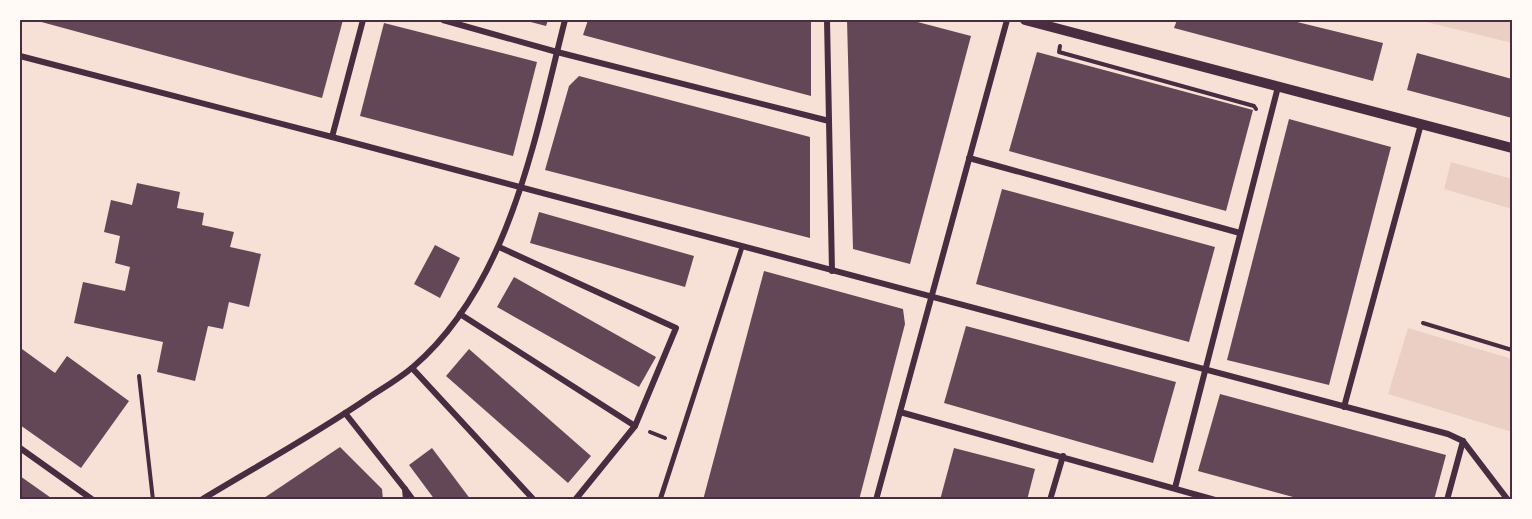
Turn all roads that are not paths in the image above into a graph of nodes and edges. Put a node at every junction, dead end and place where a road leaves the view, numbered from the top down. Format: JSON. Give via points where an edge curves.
{"nodes":[{"id":1,"x":363,"y":20,"type":"edge"},
{"id":2,"x":443,"y":20,"type":"edge"},
{"id":3,"x":565,"y":20,"type":"edge"},
{"id":4,"x":826,"y":20,"type":"edge"},
{"id":5,"x":1007,"y":20,"type":"edge"},
{"id":6,"x":1025,"y":20,"type":"edge"},
{"id":7,"x":557,"y":52,"type":"junction"},
{"id":8,"x":20,"y":56,"type":"edge"},
{"id":9,"x":1278,"y":87,"type":"junction"},
{"id":10,"x":829,"y":121,"type":"junction"},
{"id":11,"x":1421,"y":124,"type":"junction"},
{"id":12,"x":332,"y":136,"type":"junction"},
{"id":13,"x":1512,"y":148,"type":"edge"},
{"id":14,"x":969,"y":158,"type":"junction"},
{"id":15,"x":521,"y":188,"type":"junction"},
{"id":16,"x":1240,"y":233,"type":"junction"},
{"id":17,"x":499,"y":247,"type":"junction"},
{"id":18,"x":742,"y":247,"type":"junction"},
{"id":19,"x":832,"y":271,"type":"junction"},
{"id":20,"x":931,"y":298,"type":"junction"},
{"id":21,"x":460,"y":314,"type":"junction"},
{"id":22,"x":412,"y":368,"type":"junction"},
{"id":23,"x":1206,"y":371,"type":"junction"},
{"id":24,"x":1344,"y":406,"type":"junction"},
{"id":25,"x":900,"y":412,"type":"junction"},
{"id":26,"x":345,"y":413,"type":"junction"},
{"id":27,"x":635,"y":426,"type":"junction"},
{"id":28,"x":1463,"y":441,"type":"junction"},
{"id":29,"x":20,"y":448,"type":"edge"},
{"id":30,"x":1063,"y":456,"type":"junction"},
{"id":31,"x":1175,"y":488,"type":"junction"},
{"id":32,"x":405,"y":489,"type":"junction"},
{"id":33,"x":93,"y":500,"type":"edge"},
{"id":34,"x":201,"y":500,"type":"edge"},
{"id":35,"x":406,"y":500,"type":"edge"},
{"id":36,"x":413,"y":500,"type":"edge"},
{"id":37,"x":534,"y":500,"type":"edge"},
{"id":38,"x":575,"y":500,"type":"edge"},
{"id":39,"x":660,"y":500,"type":"edge"},
{"id":40,"x":876,"y":500,"type":"edge"},
{"id":41,"x":1050,"y":500,"type":"edge"},
{"id":42,"x":1215,"y":500,"type":"edge"},
{"id":43,"x":1447,"y":500,"type":"edge"},
{"id":44,"x":1508,"y":500,"type":"edge"}],
"edges":[{"from":1,"to":12,"type":"street"},
{"from":2,"to":7,"type":"street"},
{"from":3,"to":7,"type":"street"},
{"from":4,"to":10,"type":"street"},
{"from":5,"to":14,"type":"street"},
{"from":6,"to":9,"type":"street"},
{"from":7,"to":10,"type":"street"},
{"from":7,"to":15,"type":"street"},
{"from":8,"to":12,"type":"street"},
{"from":9,"to":11,"type":"street"},
{"from":9,"to":16,"type":"street"},
{"from":10,"to":19,"type":"street"},
{"from":11,"to":13,"type":"street"},
{"from":11,"to":24,"type":"street"},
{"from":12,"to":15,"type":"street"},
{"from":14,"to":16,"type":"street"},
{"from":14,"to":20,"type":"street"},
{"from":15,"to":17,"type":"street"},
{"from":15,"to":18,"type":"street"},
{"from":16,"to":23,"type":"street"},
{"from":17,"to":21,"type":"street"},
{"from":17,"to":27,"type":"street","via":[[676,328]]},
{"from":18,"to":19,"type":"street"},
{"from":18,"to":39,"type":"street"},
{"from":19,"to":20,"type":"street"},
{"from":20,"to":23,"type":"street"},
{"from":20,"to":25,"type":"street"},
{"from":21,"to":22,"type":"street"},
{"from":21,"to":27,"type":"street"},
{"from":22,"to":26,"type":"street"},
{"from":22,"to":37,"type":"street"},
{"from":23,"to":24,"type":"street"},
{"from":23,"to":31,"type":"street"},
{"from":24,"to":28,"type":"street"},
{"from":25,"to":30,"type":"street"},
{"from":25,"to":40,"type":"street"},
{"from":26,"to":32,"type":"street"},
{"from":26,"to":34,"type":"street"},
{"from":27,"to":38,"type":"street"},
{"from":28,"to":43,"type":"street"},
{"from":28,"to":44,"type":"street"},
{"from":29,"to":33,"type":"street"},
{"from":30,"to":31,"type":"street"},
{"from":30,"to":41,"type":"street"},
{"from":31,"to":42,"type":"street"},
{"from":32,"to":35,"type":"street"},
{"from":32,"to":36,"type":"street"}]}
